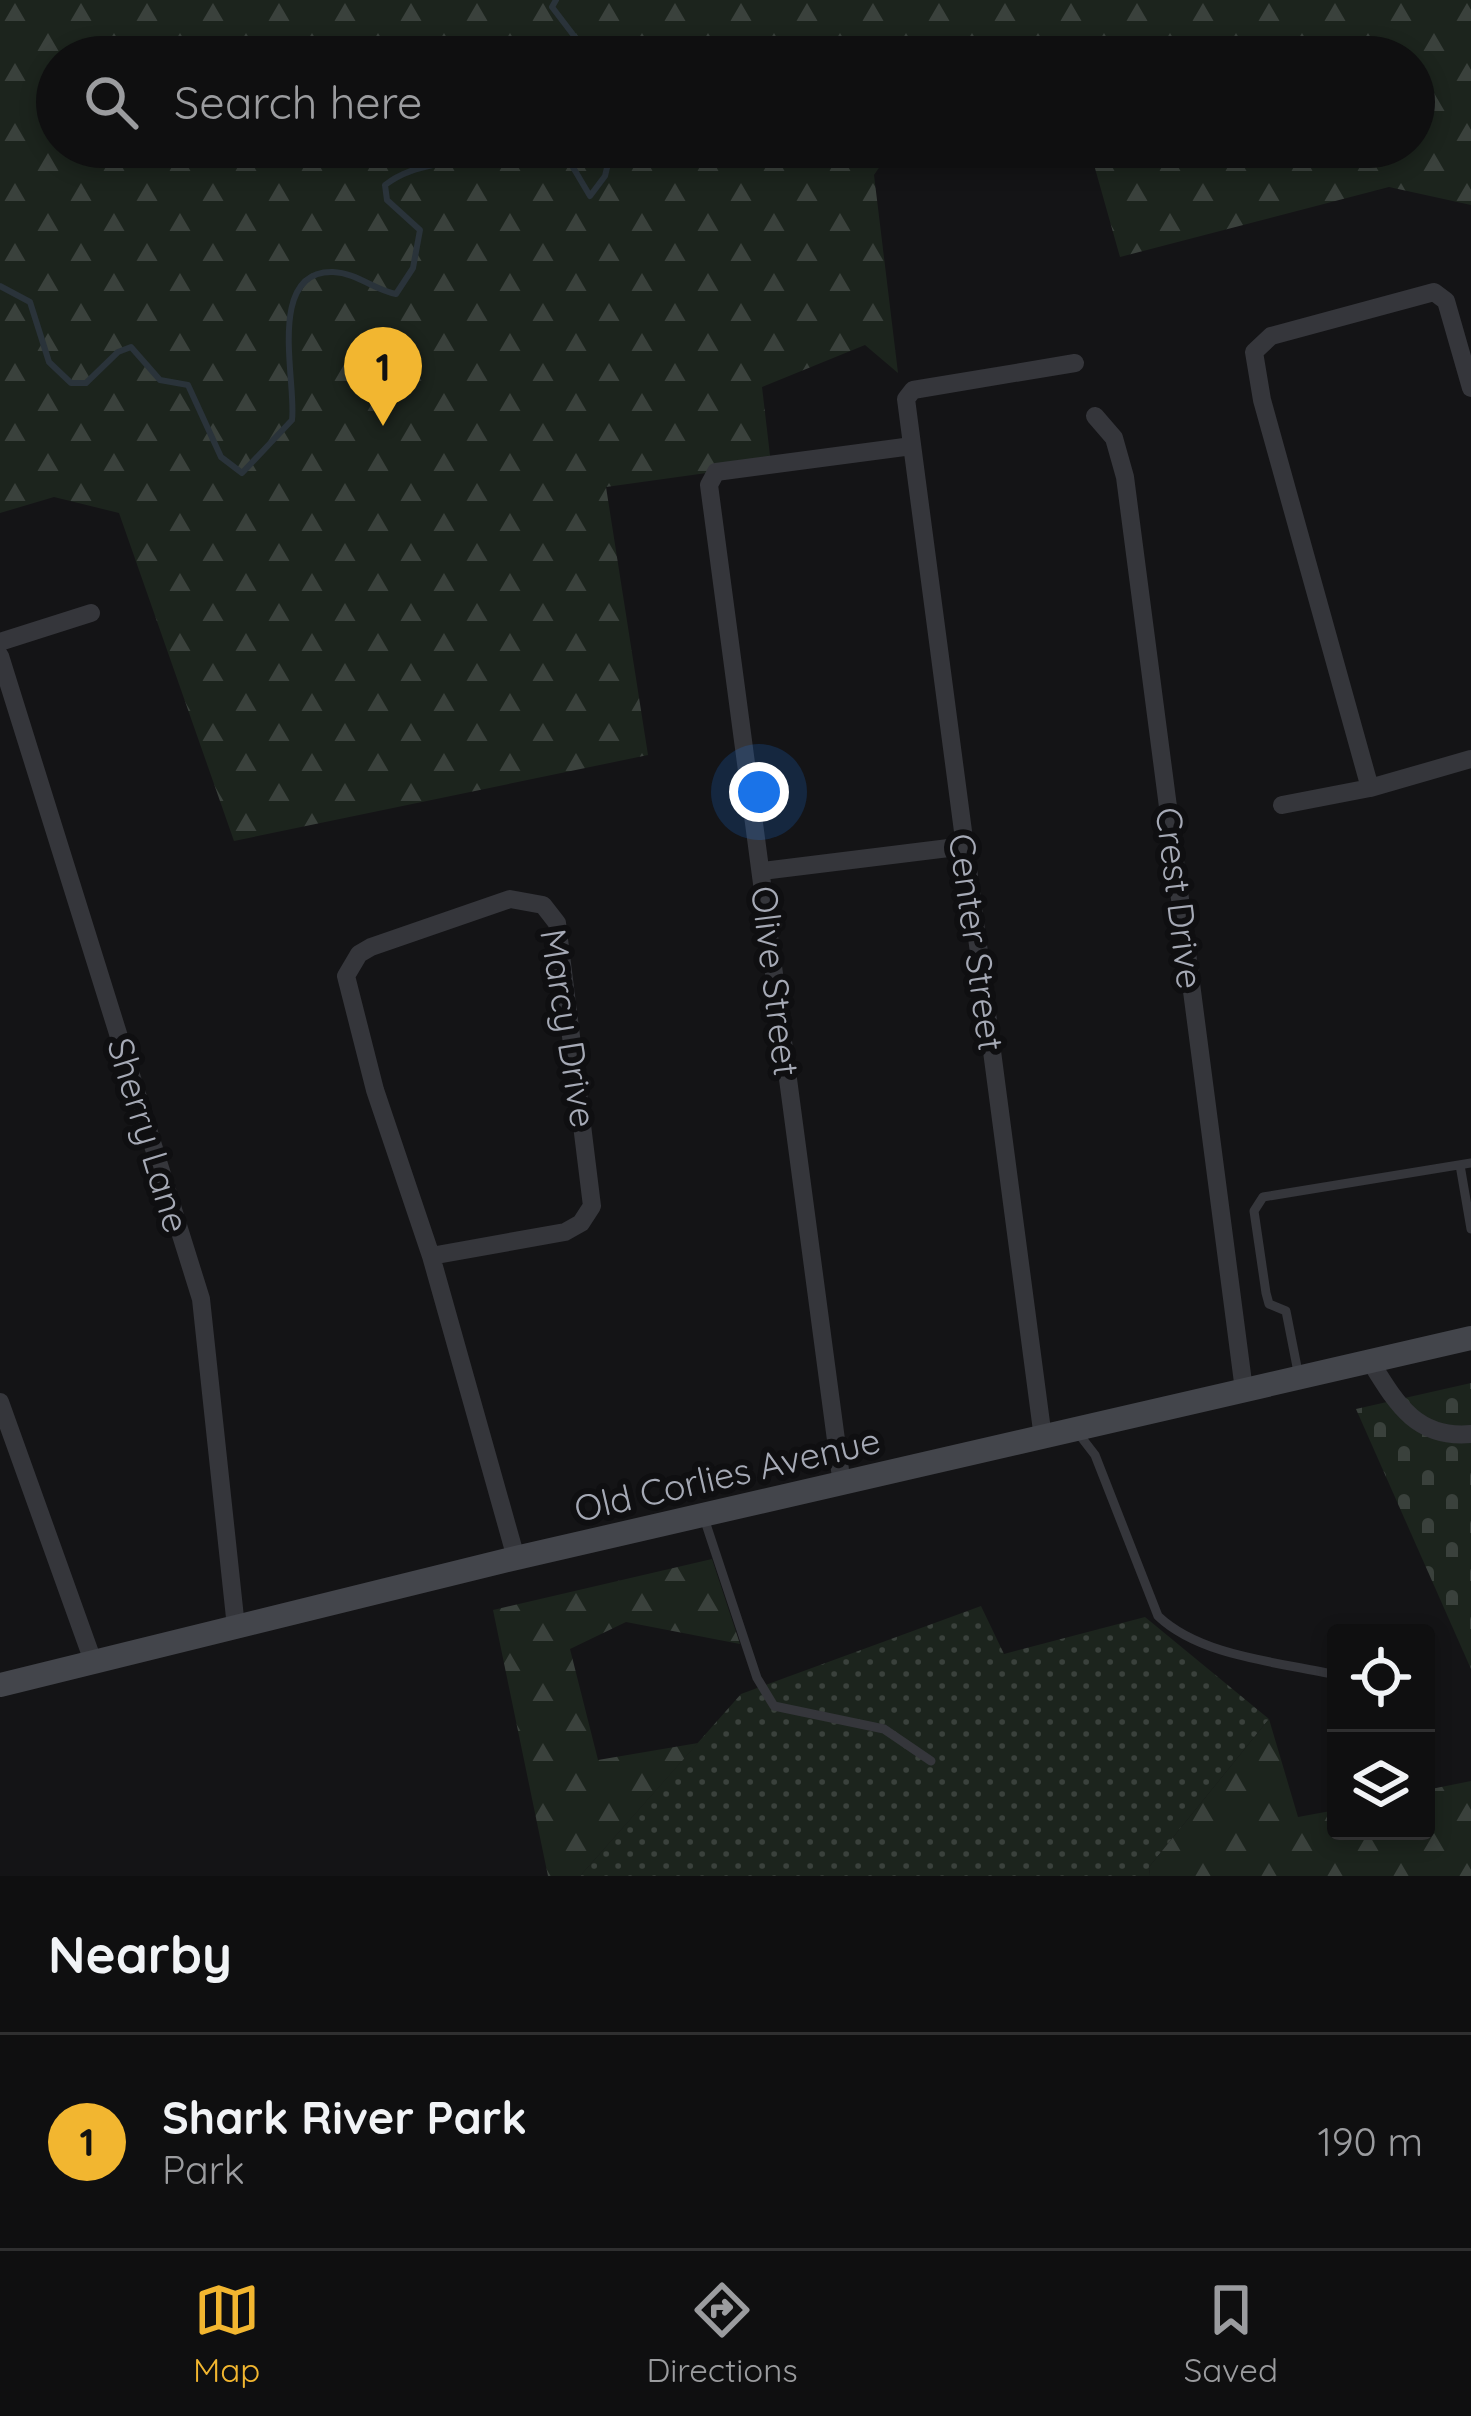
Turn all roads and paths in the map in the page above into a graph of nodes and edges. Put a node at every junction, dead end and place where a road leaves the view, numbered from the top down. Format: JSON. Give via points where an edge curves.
{"nodes":[{"id":1,"x":1075,"y":363,"type":"dead end"},
{"id":2,"x":1471,"y":388,"type":"edge"},
{"id":3,"x":1094,"y":416,"type":"dead end"},
{"id":4,"x":912,"y":446,"type":"junction"},
{"id":5,"x":91,"y":613,"type":"dead end"},
{"id":6,"x":0,"y":642,"type":"edge"},
{"id":7,"x":0,"y":656,"type":"edge"},
{"id":8,"x":1471,"y":759,"type":"edge"},
{"id":9,"x":1370,"y":788,"type":"junction"},
{"id":10,"x":1282,"y":805,"type":"dead end"},
{"id":11,"x":964,"y":846,"type":"junction"},
{"id":12,"x":762,"y":872,"type":"junction"},
{"id":13,"x":1465,"y":1164,"type":"edge"},
{"id":14,"x":1471,"y":1229,"type":"edge"},
{"id":15,"x":431,"y":1256,"type":"junction"},
{"id":16,"x":1471,"y":1338,"type":"edge"},
{"id":17,"x":1370,"y":1361,"type":"junction"},
{"id":18,"x":1299,"y":1378,"type":"junction"},
{"id":19,"x":1244,"y":1390,"type":"junction"},
{"id":20,"x":0,"y":1402,"type":"edge"},
{"id":21,"x":1075,"y":1429,"type":"junction"},
{"id":22,"x":1471,"y":1434,"type":"edge"},
{"id":23,"x":1043,"y":1438,"type":"junction"},
{"id":24,"x":842,"y":1485,"type":"junction"},
{"id":25,"x":704,"y":1518,"type":"junction"},
{"id":26,"x":516,"y":1558,"type":"junction"},
{"id":27,"x":236,"y":1627,"type":"junction"},
{"id":28,"x":94,"y":1664,"type":"junction"},
{"id":29,"x":1327,"y":1673,"type":"edge"},
{"id":30,"x":0,"y":1685,"type":"edge"},
{"id":31,"x":931,"y":1761,"type":"dead end"}],
"edges":[{"from":1,"to":4,"type":"street","name":"Center Street","via":[[914,390],[906,399]]},
{"from":2,"to":9,"type":"street","via":[[1446,301],[1434,292],[1270,336],[1252,361]]},
{"from":3,"to":19,"type":"street","name":"Crest Drive","via":[[1114,438],[1125,477]]},
{"from":4,"to":11,"type":"street","name":"Center Street"},
{"from":4,"to":12,"type":"street","name":"Olive Street","via":[[710,478]]},
{"from":5,"to":6,"type":"street"},
{"from":7,"to":27,"type":"street","name":"Sherry Lane","via":[[200,1299]]},
{"from":8,"to":9,"type":"street"},
{"from":9,"to":10,"type":"street"},
{"from":11,"to":12,"type":"street"},
{"from":11,"to":23,"type":"street","name":"Center Street"},
{"from":12,"to":24,"type":"street","name":"Olive Street"},
{"from":13,"to":14,"type":"lane"},
{"from":13,"to":18,"type":"lane","via":[[1263,1197],[1254,1210],[1266,1292],[1286,1311]]},
{"from":15,"to":15,"type":"street","name":"Marcy Drive","via":[[346,976],[371,946],[530,899],[557,923],[592,1206],[566,1232]]},
{"from":15,"to":26,"type":"street","name":"Marcy Drive"},
{"from":16,"to":17,"type":"street","name":"Old Corlies Avenue"},
{"from":17,"to":18,"type":"street","name":"Old Corlies Avenue"},
{"from":17,"to":22,"type":"street","via":[[1420,1427]]},
{"from":18,"to":19,"type":"street","name":"Old Corlies Avenue"},
{"from":19,"to":21,"type":"street","name":"Old Corlies Avenue"},
{"from":20,"to":28,"type":"street"},
{"from":21,"to":23,"type":"street","name":"Old Corlies Avenue"},
{"from":21,"to":29,"type":"lane","via":[[1095,1455],[1158,1616],[1196,1642]]},
{"from":23,"to":24,"type":"street","name":"Old Corlies Avenue"},
{"from":24,"to":25,"type":"street","name":"Old Corlies Avenue"},
{"from":25,"to":26,"type":"street","name":"Old Corlies Avenue"},
{"from":25,"to":31,"type":"lane","via":[[757,1678],[774,1706],[884,1729]]},
{"from":26,"to":27,"type":"street","name":"Old Corlies Avenue"},
{"from":27,"to":28,"type":"street","name":"Old Corlies Avenue"},
{"from":28,"to":30,"type":"street","name":"Old Corlies Avenue"}]}
